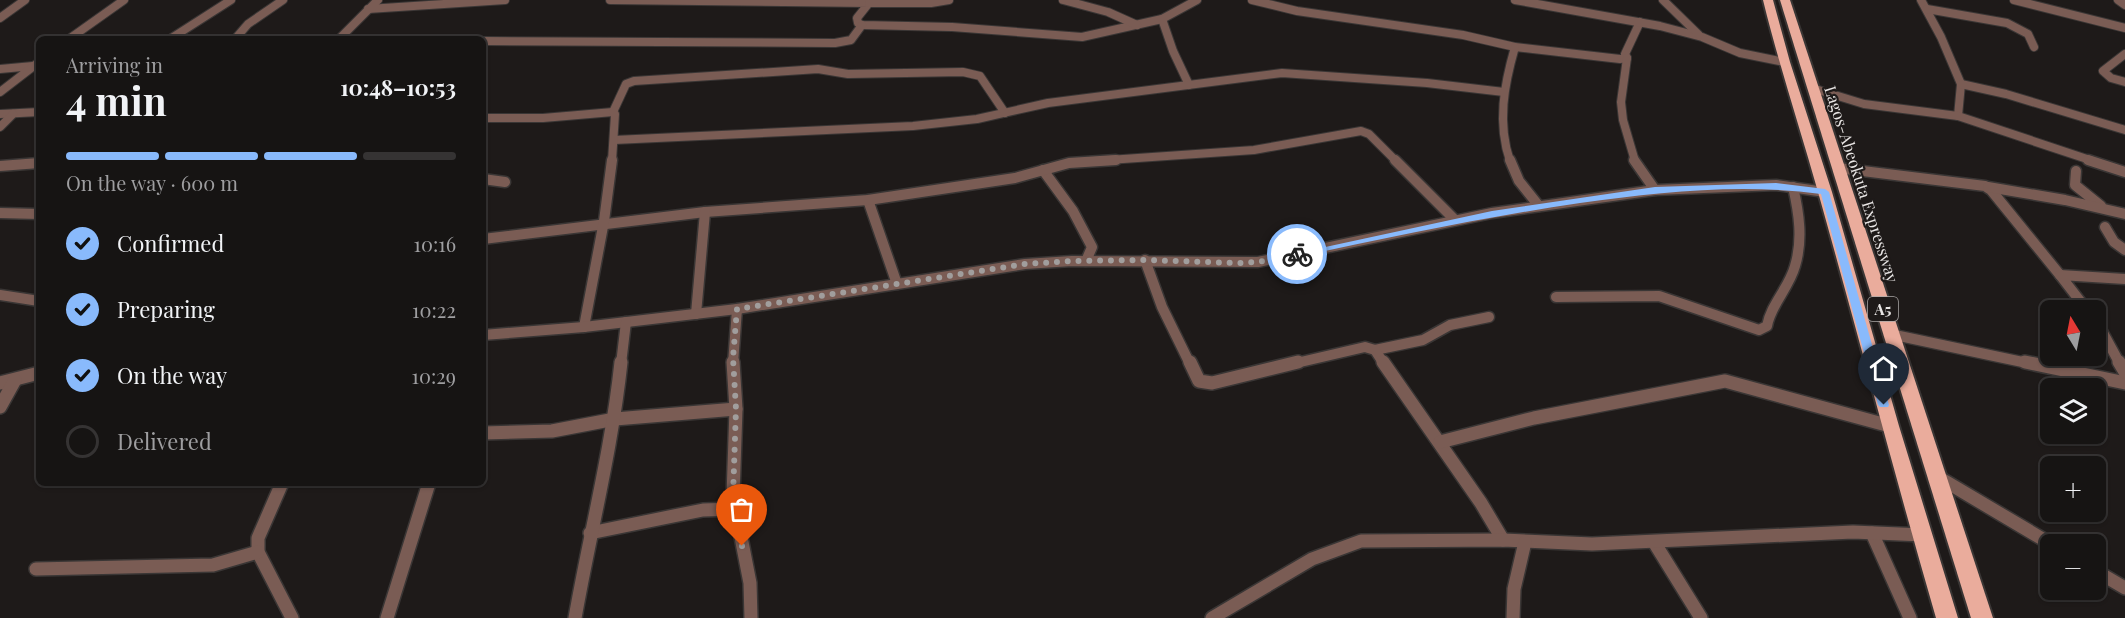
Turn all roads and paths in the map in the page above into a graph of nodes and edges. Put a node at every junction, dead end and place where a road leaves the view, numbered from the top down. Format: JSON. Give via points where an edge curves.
{"nodes":[{"id":1,"x":25,"y":0,"type":"edge"},
{"id":2,"x":124,"y":0,"type":"edge"},
{"id":3,"x":231,"y":0,"type":"edge"},
{"id":4,"x":283,"y":0,"type":"edge"},
{"id":5,"x":378,"y":0,"type":"edge"},
{"id":6,"x":505,"y":0,"type":"edge"},
{"id":7,"x":610,"y":0,"type":"edge"},
{"id":8,"x":949,"y":0,"type":"edge"},
{"id":9,"x":1063,"y":0,"type":"edge"},
{"id":10,"x":1197,"y":0,"type":"edge"},
{"id":11,"x":1252,"y":0,"type":"edge"},
{"id":12,"x":1515,"y":0,"type":"edge"},
{"id":13,"x":1663,"y":0,"type":"edge"},
{"id":14,"x":1768,"y":0,"type":"edge"},
{"id":15,"x":1785,"y":0,"type":"edge"},
{"id":16,"x":1921,"y":0,"type":"edge"},
{"id":17,"x":2014,"y":0,"type":"edge"},
{"id":18,"x":2118,"y":0,"type":"edge"},
{"id":19,"x":472,"y":1,"type":"edge"},
{"id":20,"x":869,"y":3,"type":"junction"},
{"id":21,"x":2125,"y":5,"type":"edge"},
{"id":22,"x":368,"y":9,"type":"junction"},
{"id":23,"x":1927,"y":9,"type":"junction"},
{"id":24,"x":0,"y":18,"type":"edge"},
{"id":25,"x":1162,"y":19,"type":"junction"},
{"id":26,"x":1640,"y":22,"type":"junction"},
{"id":27,"x":862,"y":25,"type":"junction"},
{"id":28,"x":1137,"y":26,"type":"junction"},
{"id":29,"x":2125,"y":28,"type":"edge"},
{"id":30,"x":73,"y":36,"type":"edge"},
{"id":31,"x":175,"y":36,"type":"edge"},
{"id":32,"x":238,"y":36,"type":"edge"},
{"id":33,"x":342,"y":36,"type":"edge"},
{"id":34,"x":1702,"y":37,"type":"junction"},
{"id":35,"x":486,"y":41,"type":"edge"},
{"id":36,"x":1515,"y":47,"type":"junction"},
{"id":37,"x":2034,"y":47,"type":"dead end"},
{"id":38,"x":2125,"y":54,"type":"edge"},
{"id":39,"x":1627,"y":58,"type":"junction"},
{"id":40,"x":1784,"y":62,"type":"junction"},
{"id":41,"x":36,"y":64,"type":"edge"},
{"id":42,"x":0,"y":69,"type":"edge"},
{"id":43,"x":2125,"y":82,"type":"edge"},
{"id":44,"x":1961,"y":84,"type":"junction"},
{"id":45,"x":1189,"y":85,"type":"junction"},
{"id":46,"x":1812,"y":88,"type":"junction"},
{"id":47,"x":0,"y":92,"type":"edge"},
{"id":48,"x":1504,"y":92,"type":"junction"},
{"id":49,"x":36,"y":112,"type":"edge"},
{"id":50,"x":613,"y":112,"type":"junction"},
{"id":51,"x":1005,"y":113,"type":"junction"},
{"id":52,"x":0,"y":114,"type":"edge"},
{"id":53,"x":13,"y":114,"type":"junction"},
{"id":54,"x":1958,"y":116,"type":"junction"},
{"id":55,"x":486,"y":118,"type":"edge"},
{"id":56,"x":0,"y":127,"type":"edge"},
{"id":57,"x":2125,"y":130,"type":"edge"},
{"id":58,"x":614,"y":140,"type":"junction"},
{"id":59,"x":36,"y":163,"type":"edge"},
{"id":60,"x":0,"y":166,"type":"edge"},
{"id":61,"x":1838,"y":168,"type":"junction"},
{"id":62,"x":1043,"y":170,"type":"junction"},
{"id":63,"x":2076,"y":171,"type":"dead end"},
{"id":64,"x":2125,"y":172,"type":"edge"},
{"id":65,"x":486,"y":179,"type":"edge"},
{"id":66,"x":505,"y":182,"type":"dead end"},
{"id":67,"x":1985,"y":186,"type":"junction"},
{"id":68,"x":1793,"y":187,"type":"junction"},
{"id":69,"x":1655,"y":190,"type":"junction"},
{"id":70,"x":1825,"y":192,"type":"junction"},
{"id":71,"x":868,"y":201,"type":"junction"},
{"id":72,"x":1539,"y":206,"type":"junction"},
{"id":73,"x":2104,"y":208,"type":"junction"},
{"id":74,"x":705,"y":212,"type":"junction"},
{"id":75,"x":0,"y":213,"type":"edge"},
{"id":76,"x":36,"y":214,"type":"edge"},
{"id":77,"x":2125,"y":214,"type":"edge"},
{"id":78,"x":1455,"y":220,"type":"junction"},
{"id":79,"x":606,"y":224,"type":"junction"},
{"id":80,"x":2105,"y":227,"type":"dead end"},
{"id":81,"x":486,"y":239,"type":"edge"},
{"id":82,"x":2125,"y":250,"type":"edge"},
{"id":83,"x":1145,"y":260,"type":"junction"},
{"id":84,"x":1086,"y":261,"type":"junction"},
{"id":85,"x":2060,"y":275,"type":"junction"},
{"id":86,"x":2125,"y":279,"type":"edge"},
{"id":87,"x":897,"y":284,"type":"junction"},
{"id":88,"x":0,"y":295,"type":"edge"},
{"id":89,"x":1556,"y":297,"type":"dead end"},
{"id":90,"x":2079,"y":300,"type":"edge"},
{"id":91,"x":36,"y":301,"type":"edge"},
{"id":92,"x":737,"y":309,"type":"junction"},
{"id":93,"x":696,"y":314,"type":"junction"},
{"id":94,"x":1489,"y":317,"type":"dead end"},
{"id":95,"x":626,"y":322,"type":"junction"},
{"id":96,"x":584,"y":327,"type":"junction"},
{"id":97,"x":1890,"y":334,"type":"junction"},
{"id":98,"x":486,"y":335,"type":"edge"},
{"id":99,"x":2106,"y":338,"type":"edge"},
{"id":100,"x":1375,"y":350,"type":"junction"},
{"id":101,"x":2125,"y":372,"type":"edge"},
{"id":102,"x":36,"y":374,"type":"edge"},
{"id":103,"x":15,"y":380,"type":"junction"},
{"id":104,"x":0,"y":383,"type":"edge"},
{"id":105,"x":2125,"y":383,"type":"edge"},
{"id":106,"x":0,"y":406,"type":"edge"},
{"id":107,"x":736,"y":409,"type":"junction"},
{"id":108,"x":615,"y":418,"type":"junction"},
{"id":109,"x":1890,"y":426,"type":"junction"},
{"id":110,"x":486,"y":433,"type":"edge"},
{"id":111,"x":1440,"y":442,"type":"junction"},
{"id":112,"x":1935,"y":476,"type":"junction"},
{"id":113,"x":281,"y":486,"type":"edge"},
{"id":114,"x":428,"y":486,"type":"edge"},
{"id":115,"x":734,"y":509,"type":"junction"},
{"id":116,"x":590,"y":533,"type":"junction"},
{"id":117,"x":1872,"y":533,"type":"junction"},
{"id":118,"x":1923,"y":535,"type":"junction"},
{"id":119,"x":2040,"y":538,"type":"edge"},
{"id":120,"x":1503,"y":540,"type":"junction"},
{"id":121,"x":1525,"y":542,"type":"junction"},
{"id":122,"x":1654,"y":542,"type":"junction"},
{"id":123,"x":258,"y":552,"type":"junction"},
{"id":124,"x":36,"y":569,"type":"dead end"},
{"id":125,"x":2106,"y":577,"type":"edge"},
{"id":126,"x":2125,"y":588,"type":"edge"},
{"id":127,"x":292,"y":618,"type":"edge"},
{"id":128,"x":387,"y":618,"type":"edge"},
{"id":129,"x":575,"y":618,"type":"edge"},
{"id":130,"x":751,"y":618,"type":"edge"},
{"id":131,"x":1212,"y":618,"type":"edge"},
{"id":132,"x":1513,"y":618,"type":"edge"},
{"id":133,"x":1701,"y":618,"type":"edge"},
{"id":134,"x":1910,"y":618,"type":"edge"},
{"id":135,"x":1947,"y":618,"type":"edge"},
{"id":136,"x":1982,"y":618,"type":"edge"}],
"edges":[{"from":1,"to":24,"type":"street"},
{"from":2,"to":30,"type":"street"},
{"from":3,"to":31,"type":"street"},
{"from":4,"to":32,"type":"street"},
{"from":5,"to":22,"type":"street"},
{"from":6,"to":19,"type":"street"},
{"from":7,"to":20,"type":"street"},
{"from":8,"to":20,"type":"street"},
{"from":9,"to":28,"type":"street","via":[[1108,12]]},
{"from":10,"to":25,"type":"street"},
{"from":11,"to":36,"type":"street"},
{"from":12,"to":26,"type":"street"},
{"from":13,"to":34,"type":"street"},
{"from":14,"to":40,"type":"highway","number":"A5"},
{"from":15,"to":46,"type":"highway","name":"Lagos-Abeokuta Expressway","number":"A5"},
{"from":16,"to":23,"type":"street"},
{"from":17,"to":29,"type":"street"},
{"from":18,"to":21,"type":"street"},
{"from":19,"to":22,"type":"street"},
{"from":20,"to":27,"type":"street","via":[[857,18]]},
{"from":22,"to":33,"type":"street"},
{"from":23,"to":37,"type":"street","via":[[2007,23],[2028,34]]},
{"from":23,"to":44,"type":"street"},
{"from":25,"to":28,"type":"street"},
{"from":25,"to":45,"type":"street"},
{"from":26,"to":34,"type":"street"},
{"from":26,"to":39,"type":"street","via":[[1625,54]]},
{"from":27,"to":28,"type":"street","via":[[1082,36]]},
{"from":27,"to":35,"type":"street","via":[[851,40],[835,43]]},
{"from":34,"to":40,"type":"street","via":[[1740,53]]},
{"from":36,"to":39,"type":"street"},
{"from":36,"to":48,"type":"street"},
{"from":38,"to":43,"type":"street","via":[[2103,71]]},
{"from":39,"to":69,"type":"street","via":[[1621,102],[1623,120],[1636,165]]},
{"from":40,"to":70,"type":"highway","number":"A5"},
{"from":41,"to":42,"type":"street"},
{"from":41,"to":47,"type":"street"},
{"from":44,"to":54,"type":"street"},
{"from":44,"to":57,"type":"street"},
{"from":45,"to":48,"type":"street","via":[[1282,73]]},
{"from":45,"to":51,"type":"street","via":[[1048,103]]},
{"from":46,"to":54,"type":"street","via":[[1864,104]]},
{"from":46,"to":61,"type":"highway","name":"Lagos-Abeokuta Expressway","number":"A5"},
{"from":48,"to":72,"type":"street","via":[[1501,106],[1514,173]]},
{"from":49,"to":53,"type":"street"},
{"from":50,"to":51,"type":"street","via":[[626,84],[634,81],[818,69],[848,74],[975,74]]},
{"from":50,"to":55,"type":"street"},
{"from":50,"to":58,"type":"street"},
{"from":51,"to":58,"type":"street","via":[[913,126]]},
{"from":52,"to":53,"type":"street"},
{"from":53,"to":56,"type":"street"},
{"from":54,"to":64,"type":"street"},
{"from":58,"to":79,"type":"street"},
{"from":59,"to":60,"type":"street"},
{"from":61,"to":67,"type":"street"},
{"from":61,"to":97,"type":"highway","name":"Lagos-Abeokuta Expressway","number":"A5"},
{"from":62,"to":71,"type":"street","via":[[949,190]]},
{"from":62,"to":78,"type":"street","via":[[1069,162],[1254,150],[1361,131],[1369,134]]},
{"from":62,"to":84,"type":"street","via":[[1073,211],[1092,247]]},
{"from":63,"to":73,"type":"street","via":[[2075,185]]},
{"from":65,"to":66,"type":"street"},
{"from":67,"to":73,"type":"street"},
{"from":67,"to":85,"type":"street"},
{"from":68,"to":69,"type":"street"},
{"from":68,"to":70,"type":"street"},
{"from":68,"to":89,"type":"street","via":[[1800,219],[1795,267],[1768,315],[1767,326],[1759,330],[1659,296]]},
{"from":69,"to":72,"type":"street"},
{"from":70,"to":109,"type":"highway","number":"A5"},
{"from":71,"to":74,"type":"street"},
{"from":71,"to":87,"type":"street"},
{"from":72,"to":78,"type":"street"},
{"from":73,"to":77,"type":"street"},
{"from":74,"to":79,"type":"street"},
{"from":74,"to":93,"type":"street"},
{"from":75,"to":76,"type":"street"},
{"from":78,"to":83,"type":"street","via":[[1258,262]]},
{"from":79,"to":81,"type":"street"},
{"from":79,"to":96,"type":"street"},
{"from":80,"to":82,"type":"street"},
{"from":83,"to":84,"type":"street"},
{"from":83,"to":100,"type":"street","via":[[1162,307],[1199,381],[1212,383],[1356,348]]},
{"from":84,"to":87,"type":"street","via":[[1025,264]]},
{"from":85,"to":86,"type":"street"},
{"from":85,"to":90,"type":"street"},
{"from":87,"to":92,"type":"street"},
{"from":88,"to":91,"type":"street"},
{"from":92,"to":93,"type":"street"},
{"from":92,"to":107,"type":"street","via":[[733,358]]},
{"from":93,"to":95,"type":"street"},
{"from":94,"to":100,"type":"street","via":[[1450,325],[1423,340]]},
{"from":95,"to":96,"type":"street"},
{"from":95,"to":108,"type":"street"},
{"from":96,"to":98,"type":"street"},
{"from":97,"to":105,"type":"street"},
{"from":97,"to":112,"type":"highway","name":"Lagos-Abeokuta Expressway","number":"A5"},
{"from":99,"to":101,"type":"street"},
{"from":100,"to":111,"type":"street"},
{"from":102,"to":103,"type":"street"},
{"from":103,"to":104,"type":"street"},
{"from":103,"to":106,"type":"street"},
{"from":107,"to":108,"type":"street"},
{"from":107,"to":115,"type":"street"},
{"from":108,"to":110,"type":"street","via":[[552,431]]},
{"from":108,"to":116,"type":"street"},
{"from":109,"to":111,"type":"street","via":[[1725,381],[1534,418]]},
{"from":109,"to":118,"type":"highway","number":"A5"},
{"from":111,"to":120,"type":"street"},
{"from":112,"to":119,"type":"street"},
{"from":112,"to":136,"type":"highway","name":"Lagos-Abeokuta Expressway","number":"A5"},
{"from":113,"to":123,"type":"street","via":[[258,538]]},
{"from":114,"to":128,"type":"street"},
{"from":115,"to":116,"type":"street","via":[[703,510]]},
{"from":115,"to":130,"type":"street","via":[[750,583]]},
{"from":116,"to":129,"type":"street"},
{"from":117,"to":118,"type":"street"},
{"from":117,"to":122,"type":"street"},
{"from":117,"to":134,"type":"street"},
{"from":118,"to":135,"type":"highway","number":"A5"},
{"from":120,"to":121,"type":"street"},
{"from":120,"to":131,"type":"street","via":[[1361,541],[1312,560]]},
{"from":121,"to":122,"type":"street"},
{"from":121,"to":132,"type":"street","via":[[1514,589]]},
{"from":122,"to":133,"type":"street"},
{"from":123,"to":124,"type":"street","via":[[213,565]]},
{"from":123,"to":127,"type":"street"},
{"from":125,"to":126,"type":"street"}]}
